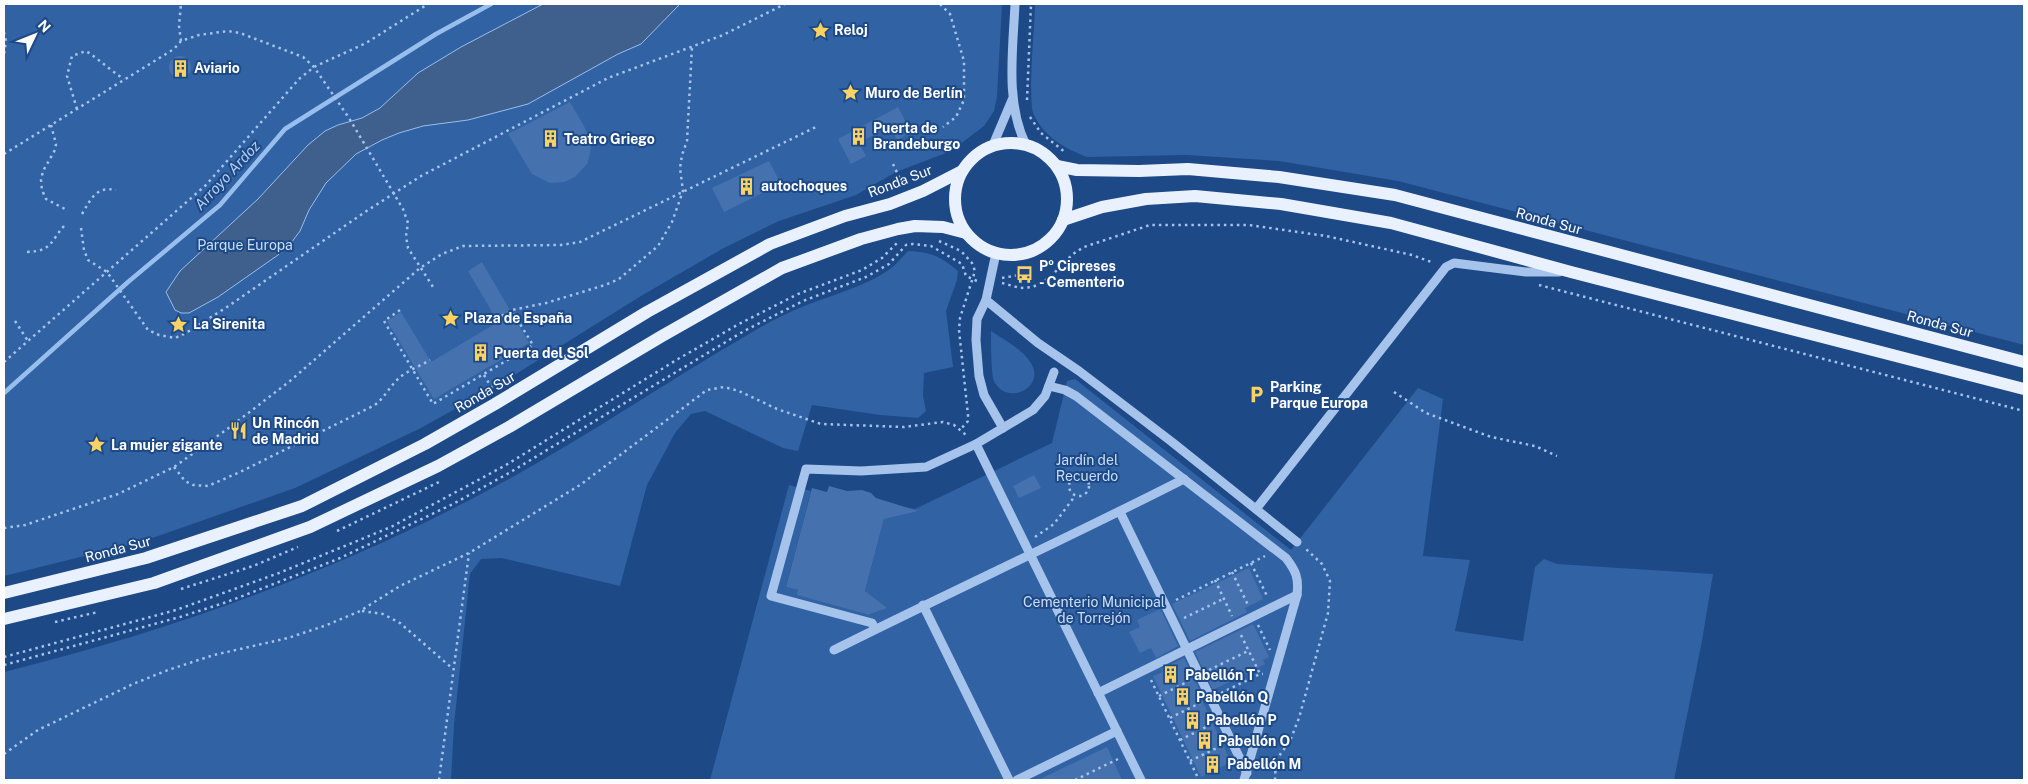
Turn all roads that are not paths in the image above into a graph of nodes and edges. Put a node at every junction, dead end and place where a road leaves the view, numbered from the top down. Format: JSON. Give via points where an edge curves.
{"nodes":[{"id":1,"x":1015,"y":4,"type":"edge"},
{"id":2,"x":1012,"y":100,"type":"junction"},
{"id":3,"x":993,"y":145,"type":"junction"},
{"id":4,"x":1026,"y":145,"type":"junction"},
{"id":5,"x":1057,"y":166,"type":"junction"},
{"id":6,"x":962,"y":171,"type":"junction"},
{"id":7,"x":1063,"y":220,"type":"junction"},
{"id":8,"x":966,"y":233,"type":"junction"},
{"id":9,"x":996,"y":253,"type":"junction"},
{"id":10,"x":1571,"y":272,"type":"junction"},
{"id":11,"x":986,"y":300,"type":"junction"},
{"id":12,"x":2024,"y":362,"type":"edge"},
{"id":13,"x":1054,"y":372,"type":"dead end"},
{"id":14,"x":1049,"y":386,"type":"junction"},
{"id":15,"x":2024,"y":390,"type":"edge"},
{"id":16,"x":1003,"y":428,"type":"junction"},
{"id":17,"x":976,"y":444,"type":"junction"},
{"id":18,"x":1184,"y":479,"type":"junction"},
{"id":19,"x":1256,"y":509,"type":"junction"},
{"id":20,"x":1120,"y":512,"type":"junction"},
{"id":21,"x":1297,"y":542,"type":"road end"},
{"id":22,"x":1030,"y":554,"type":"junction"},
{"id":23,"x":4,"y":593,"type":"edge"},
{"id":24,"x":1297,"y":595,"type":"junction"},
{"id":25,"x":922,"y":605,"type":"junction"},
{"id":26,"x":4,"y":618,"type":"edge"},
{"id":27,"x":875,"y":629,"type":"junction"},
{"id":28,"x":1187,"y":649,"type":"junction"},
{"id":29,"x":834,"y":650,"type":"dead end"},
{"id":30,"x":1098,"y":693,"type":"junction"},
{"id":31,"x":1117,"y":731,"type":"junction"},
{"id":32,"x":1246,"y":776,"type":"edge"},
{"id":33,"x":1009,"y":780,"type":"edge"},
{"id":34,"x":1017,"y":780,"type":"edge"},
{"id":35,"x":1141,"y":780,"type":"edge"}],
"edges":[{"from":1,"to":2,"type":"street"},
{"from":2,"to":3,"type":"street"},
{"from":2,"to":4,"type":"street"},
{"from":3,"to":4,"type":"main road","name":"Ronda Sur","via":[[1010,142]]},
{"from":3,"to":6,"type":"main road","name":"Ronda Sur","via":[[975,155]]},
{"from":4,"to":5,"type":"main road","name":"Ronda Sur","via":[[1044,153]]},
{"from":5,"to":7,"type":"main road","name":"Ronda Sur","via":[[1065,183],[1067,202]]},
{"from":5,"to":12,"type":"main road","name":"Ronda Sur","via":[[1086,170],[1188,169],[1279,177],[1395,195]]},
{"from":6,"to":8,"type":"main road","name":"Ronda Sur","via":[[955,199],[956,213]]},
{"from":6,"to":23,"type":"main road","name":"Ronda Sur","via":[[890,204],[845,216],[770,244],[647,312],[425,444],[302,506],[146,558]]},
{"from":7,"to":9,"type":"main road","name":"Ronda Sur","via":[[1043,245],[1012,255]]},
{"from":7,"to":10,"type":"main road","via":[[1102,206],[1146,199],[1194,196],[1281,204],[1391,223]]},
{"from":8,"to":9,"type":"main road","name":"Ronda Sur","via":[[979,245]]},
{"from":8,"to":26,"type":"main road","name":"Ronda Sur","via":[[943,227],[898,229],[782,268],[438,466],[310,527],[154,583]]},
{"from":9,"to":11,"type":"street"},
{"from":10,"to":15,"type":"main road"},
{"from":10,"to":19,"type":"street","via":[[1526,272],[1454,263],[1446,267]]},
{"from":11,"to":16,"type":"street","via":[[977,319],[979,376],[984,395]]},
{"from":11,"to":19,"type":"street"},
{"from":13,"to":14,"type":"street"},
{"from":14,"to":16,"type":"street","via":[[1033,410]]},
{"from":14,"to":18,"type":"street","via":[[1076,396]]},
{"from":16,"to":17,"type":"street"},
{"from":17,"to":22,"type":"street"},
{"from":17,"to":27,"type":"street","via":[[926,467],[861,471],[806,469],[771,596],[872,623]]},
{"from":18,"to":20,"type":"street"},
{"from":18,"to":24,"type":"street","via":[[1286,558],[1299,581]]},
{"from":19,"to":21,"type":"street"},
{"from":20,"to":22,"type":"street"},
{"from":20,"to":28,"type":"street"},
{"from":22,"to":25,"type":"street"},
{"from":22,"to":30,"type":"street"},
{"from":24,"to":28,"type":"street"},
{"from":24,"to":32,"type":"street"},
{"from":25,"to":27,"type":"street"},
{"from":25,"to":33,"type":"street"},
{"from":27,"to":29,"type":"street"},
{"from":28,"to":30,"type":"street"},
{"from":28,"to":32,"type":"street"},
{"from":30,"to":31,"type":"street"},
{"from":31,"to":34,"type":"street"},
{"from":31,"to":35,"type":"street"}]}
